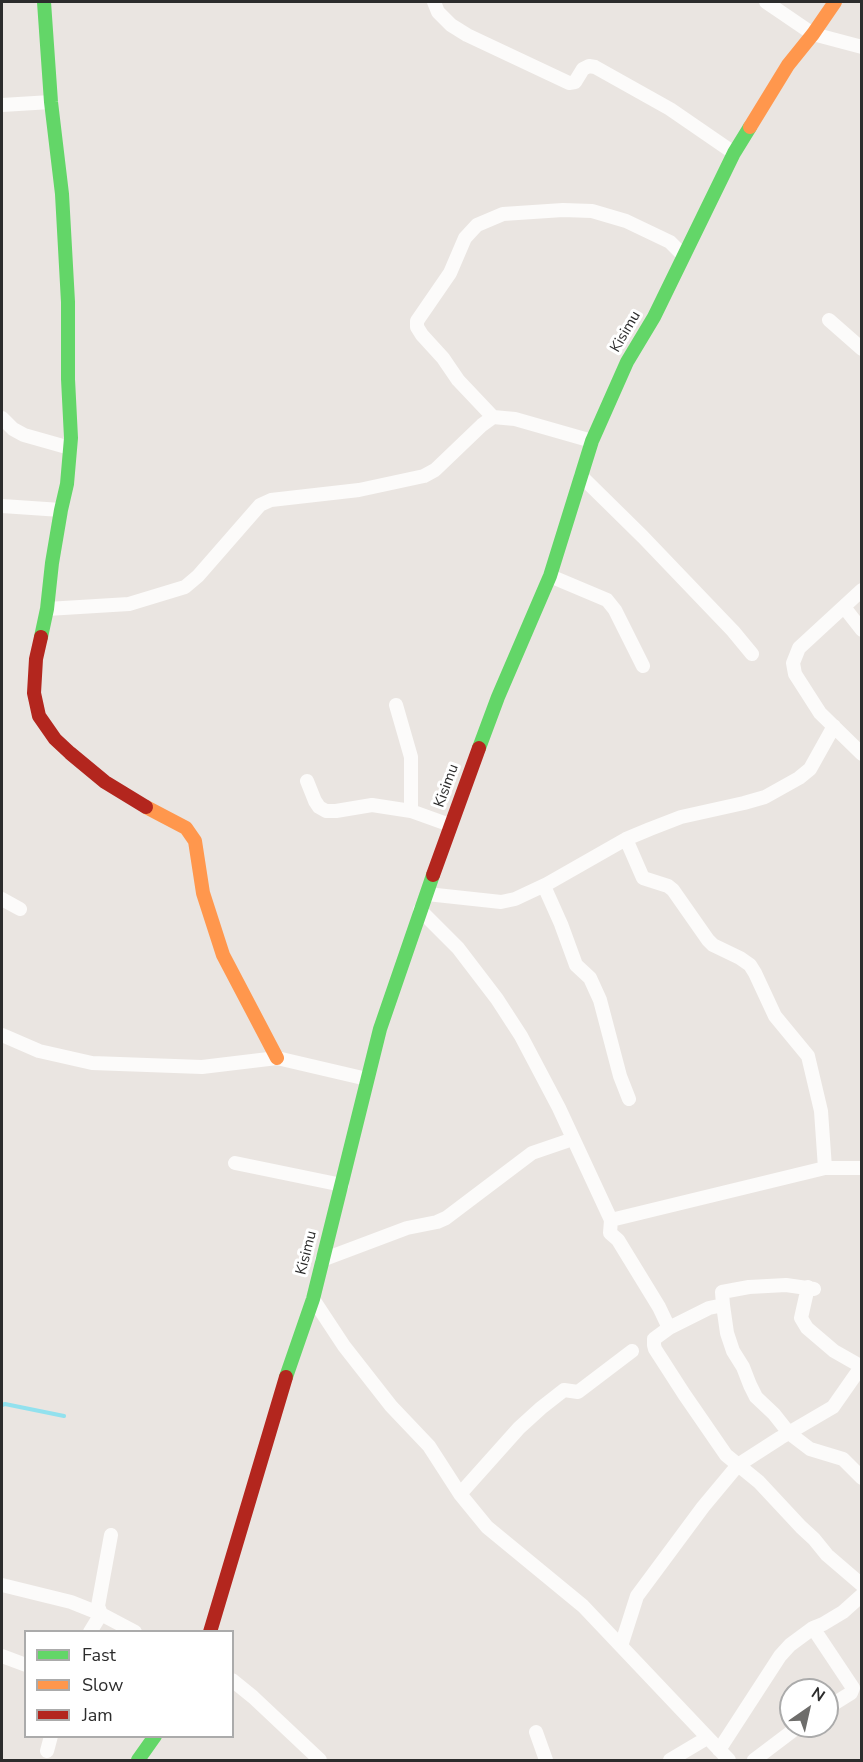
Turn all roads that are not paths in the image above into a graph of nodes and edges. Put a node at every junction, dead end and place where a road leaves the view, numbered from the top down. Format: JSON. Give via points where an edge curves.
{"nodes":[{"id":1,"x":44,"y":2,"type":"edge"},
{"id":2,"x":434,"y":2,"type":"edge"},
{"id":3,"x":766,"y":2,"type":"edge"},
{"id":4,"x":835,"y":2,"type":"edge"},
{"id":5,"x":813,"y":34,"type":"junction"},
{"id":6,"x":861,"y":47,"type":"edge"},
{"id":7,"x":51,"y":102,"type":"junction"},
{"id":8,"x":2,"y":105,"type":"edge"},
{"id":9,"x":734,"y":153,"type":"junction"},
{"id":10,"x":683,"y":255,"type":"junction"},
{"id":11,"x":829,"y":320,"type":"dead end"},
{"id":12,"x":861,"y":349,"type":"edge"},
{"id":13,"x":493,"y":417,"type":"junction"},
{"id":14,"x":2,"y":418,"type":"edge"},
{"id":15,"x":592,"y":441,"type":"junction"},
{"id":16,"x":70,"y":448,"type":"junction"},
{"id":17,"x":581,"y":476,"type":"junction"},
{"id":18,"x":2,"y":506,"type":"edge"},
{"id":19,"x":61,"y":510,"type":"junction"},
{"id":20,"x":550,"y":576,"type":"junction"},
{"id":21,"x":861,"y":590,"type":"edge"},
{"id":22,"x":844,"y":607,"type":"junction"},
{"id":23,"x":47,"y":609,"type":"junction"},
{"id":24,"x":861,"y":630,"type":"edge"},
{"id":25,"x":752,"y":654,"type":"dead end"},
{"id":26,"x":643,"y":666,"type":"dead end"},
{"id":27,"x":396,"y":705,"type":"dead end"},
{"id":28,"x":834,"y":726,"type":"junction"},
{"id":29,"x":861,"y":754,"type":"edge"},
{"id":30,"x":307,"y":781,"type":"dead end"},
{"id":31,"x":411,"y":811,"type":"junction"},
{"id":32,"x":450,"y":825,"type":"junction"},
{"id":33,"x":626,"y":839,"type":"junction"},
{"id":34,"x":544,"y":886,"type":"junction"},
{"id":35,"x":427,"y":894,"type":"junction"},
{"id":36,"x":2,"y":899,"type":"edge"},
{"id":37,"x":20,"y":909,"type":"dead end"},
{"id":38,"x":420,"y":910,"type":"junction"},
{"id":39,"x":2,"y":1035,"type":"edge"},
{"id":40,"x":277,"y":1058,"type":"junction"},
{"id":41,"x":367,"y":1079,"type":"junction"},
{"id":42,"x":629,"y":1099,"type":"dead end"},
{"id":43,"x":573,"y":1139,"type":"junction"},
{"id":44,"x":236,"y":1163,"type":"dead end"},
{"id":45,"x":825,"y":1168,"type":"junction"},
{"id":46,"x":861,"y":1168,"type":"edge"},
{"id":47,"x":342,"y":1185,"type":"junction"},
{"id":48,"x":611,"y":1220,"type":"junction"},
{"id":49,"x":322,"y":1260,"type":"junction"},
{"id":50,"x":313,"y":1299,"type":"junction"},
{"id":51,"x":723,"y":1305,"type":"junction"},
{"id":52,"x":669,"y":1328,"type":"junction"},
{"id":53,"x":632,"y":1351,"type":"dead end"},
{"id":54,"x":861,"y":1367,"type":"edge"},
{"id":55,"x":789,"y":1433,"type":"junction"},
{"id":56,"x":738,"y":1465,"type":"junction"},
{"id":57,"x":861,"y":1478,"type":"edge"},
{"id":58,"x":460,"y":1494,"type":"junction"},
{"id":59,"x":111,"y":1535,"type":"dead end"},
{"id":60,"x":2,"y":1585,"type":"edge"},
{"id":61,"x":861,"y":1585,"type":"edge"},
{"id":62,"x":861,"y":1595,"type":"edge"},
{"id":63,"x":101,"y":1614,"type":"junction"},
{"id":64,"x":813,"y":1628,"type":"junction"},
{"id":65,"x":91,"y":1630,"type":"edge"},
{"id":66,"x":131,"y":1630,"type":"edge"},
{"id":67,"x":211,"y":1630,"type":"edge"},
{"id":68,"x":621,"y":1646,"type":"junction"},
{"id":69,"x":2,"y":1656,"type":"edge"},
{"id":70,"x":24,"y":1664,"type":"edge"},
{"id":71,"x":234,"y":1681,"type":"edge"},
{"id":72,"x":839,"y":1700,"type":"edge"},
{"id":73,"x":536,"y":1732,"type":"dead end"},
{"id":74,"x":51,"y":1738,"type":"edge"},
{"id":75,"x":154,"y":1738,"type":"edge"},
{"id":76,"x":707,"y":1738,"type":"junction"},
{"id":77,"x":784,"y":1738,"type":"edge"},
{"id":78,"x":47,"y":1751,"type":"dead end"},
{"id":79,"x":724,"y":1755,"type":"edge"},
{"id":80,"x":138,"y":1761,"type":"edge"},
{"id":81,"x":320,"y":1761,"type":"edge"},
{"id":82,"x":546,"y":1761,"type":"edge"},
{"id":83,"x":670,"y":1761,"type":"edge"},
{"id":84,"x":754,"y":1761,"type":"edge"}],
"edges":[{"from":1,"to":7,"type":"street"},
{"from":2,"to":9,"type":"street","via":[[438,12],[466,36],[569,83],[575,82],[584,69],[595,67]]},
{"from":3,"to":5,"type":"street"},
{"from":4,"to":5,"type":"street","name":"Kisimu"},
{"from":5,"to":6,"type":"street"},
{"from":5,"to":9,"type":"street","name":"Kisimu","via":[[788,65]]},
{"from":7,"to":8,"type":"street"},
{"from":7,"to":16,"type":"street","via":[[68,302]]},
{"from":9,"to":10,"type":"street","name":"Kisimu"},
{"from":10,"to":13,"type":"street","via":[[670,242],[626,221],[592,211],[503,214],[477,225],[465,238],[450,273],[417,321],[417,327]]},
{"from":10,"to":15,"type":"street","name":"Kisimu","via":[[654,317],[627,362]]},
{"from":11,"to":12,"type":"street"},
{"from":13,"to":15,"type":"street","via":[[515,419]]},
{"from":13,"to":23,"type":"street","via":[[424,476],[260,504],[185,587],[129,604]]},
{"from":14,"to":16,"type":"street","via":[[24,435]]},
{"from":15,"to":17,"type":"street","name":"Kisimu"},
{"from":16,"to":19,"type":"street"},
{"from":17,"to":20,"type":"street","name":"Kisimu"},
{"from":17,"to":25,"type":"street"},
{"from":18,"to":19,"type":"street"},
{"from":19,"to":23,"type":"street"},
{"from":20,"to":26,"type":"street","via":[[607,600]]},
{"from":20,"to":32,"type":"street","name":"Kisimu","via":[[498,697]]},
{"from":21,"to":22,"type":"street"},
{"from":22,"to":24,"type":"street"},
{"from":22,"to":28,"type":"street","via":[[799,648],[794,663],[795,674],[820,713]]},
{"from":23,"to":40,"type":"street","via":[[36,659],[34,693],[39,716],[55,739],[105,782],[186,828],[195,841],[203,893],[223,956]]},
{"from":27,"to":31,"type":"street","via":[[411,757]]},
{"from":28,"to":29,"type":"street"},
{"from":28,"to":33,"type":"street","via":[[810,769],[765,797],[681,816]]},
{"from":30,"to":31,"type":"street","via":[[315,801],[326,811],[372,804]]},
{"from":31,"to":32,"type":"street"},
{"from":32,"to":35,"type":"street","name":"Kisimu"},
{"from":33,"to":34,"type":"street"},
{"from":33,"to":45,"type":"street","via":[[643,878],[673,890],[713,945],[750,965],[775,1016],[808,1056],[821,1111]]},
{"from":34,"to":35,"type":"street","via":[[501,902]]},
{"from":34,"to":42,"type":"street","via":[[576,965],[590,978],[600,1000]]},
{"from":35,"to":38,"type":"street","name":"Kisimu"},
{"from":36,"to":37,"type":"street"},
{"from":38,"to":41,"type":"street","name":"Kisimu"},
{"from":38,"to":43,"type":"street","via":[[458,948],[497,999],[521,1036]]},
{"from":39,"to":40,"type":"street","via":[[39,1051],[92,1063],[202,1067]]},
{"from":40,"to":41,"type":"street"},
{"from":41,"to":47,"type":"street","name":"Kisimu"},
{"from":43,"to":48,"type":"street"},
{"from":43,"to":49,"type":"street","via":[[532,1153],[446,1218],[407,1228]]},
{"from":44,"to":47,"type":"street"},
{"from":45,"to":46,"type":"street"},
{"from":45,"to":48,"type":"street"},
{"from":47,"to":49,"type":"street","name":"Kisimu"},
{"from":48,"to":52,"type":"street","via":[[610,1233],[618,1240]]},
{"from":49,"to":50,"type":"street","name":"Kisimu"},
{"from":50,"to":58,"type":"street","via":[[391,1406],[429,1446]]},
{"from":50,"to":67,"type":"street","name":"Kisimu"},
{"from":51,"to":52,"type":"street"},
{"from":51,"to":54,"type":"street","via":[[722,1292],[786,1285],[811,1288],[801,1318],[807,1328]]},
{"from":51,"to":55,"type":"street","via":[[727,1333],[756,1397]]},
{"from":52,"to":56,"type":"street","via":[[654,1339],[655,1349],[726,1455]]},
{"from":53,"to":58,"type":"street","via":[[578,1392],[564,1390],[541,1408]]},
{"from":54,"to":55,"type":"street","via":[[832,1407]]},
{"from":55,"to":56,"type":"street"},
{"from":55,"to":57,"type":"street","via":[[810,1449],[843,1459]]},
{"from":56,"to":61,"type":"street"},
{"from":56,"to":68,"type":"street","via":[[637,1596]]},
{"from":58,"to":68,"type":"street","via":[[487,1527],[583,1606]]},
{"from":59,"to":63,"type":"street","via":[[98,1606]]},
{"from":60,"to":63,"type":"street","via":[[71,1602]]},
{"from":62,"to":64,"type":"street","via":[[843,1612]]},
{"from":63,"to":65,"type":"street"},
{"from":63,"to":66,"type":"street"},
{"from":64,"to":72,"type":"street","via":[[853,1688]]},
{"from":64,"to":79,"type":"street","via":[[780,1656]]},
{"from":68,"to":76,"type":"street"},
{"from":69,"to":70,"type":"street"},
{"from":71,"to":81,"type":"street"},
{"from":73,"to":82,"type":"street"},
{"from":74,"to":78,"type":"street"},
{"from":75,"to":80,"type":"street"},
{"from":76,"to":79,"type":"street"},
{"from":76,"to":83,"type":"street"},
{"from":77,"to":84,"type":"street"}]}
